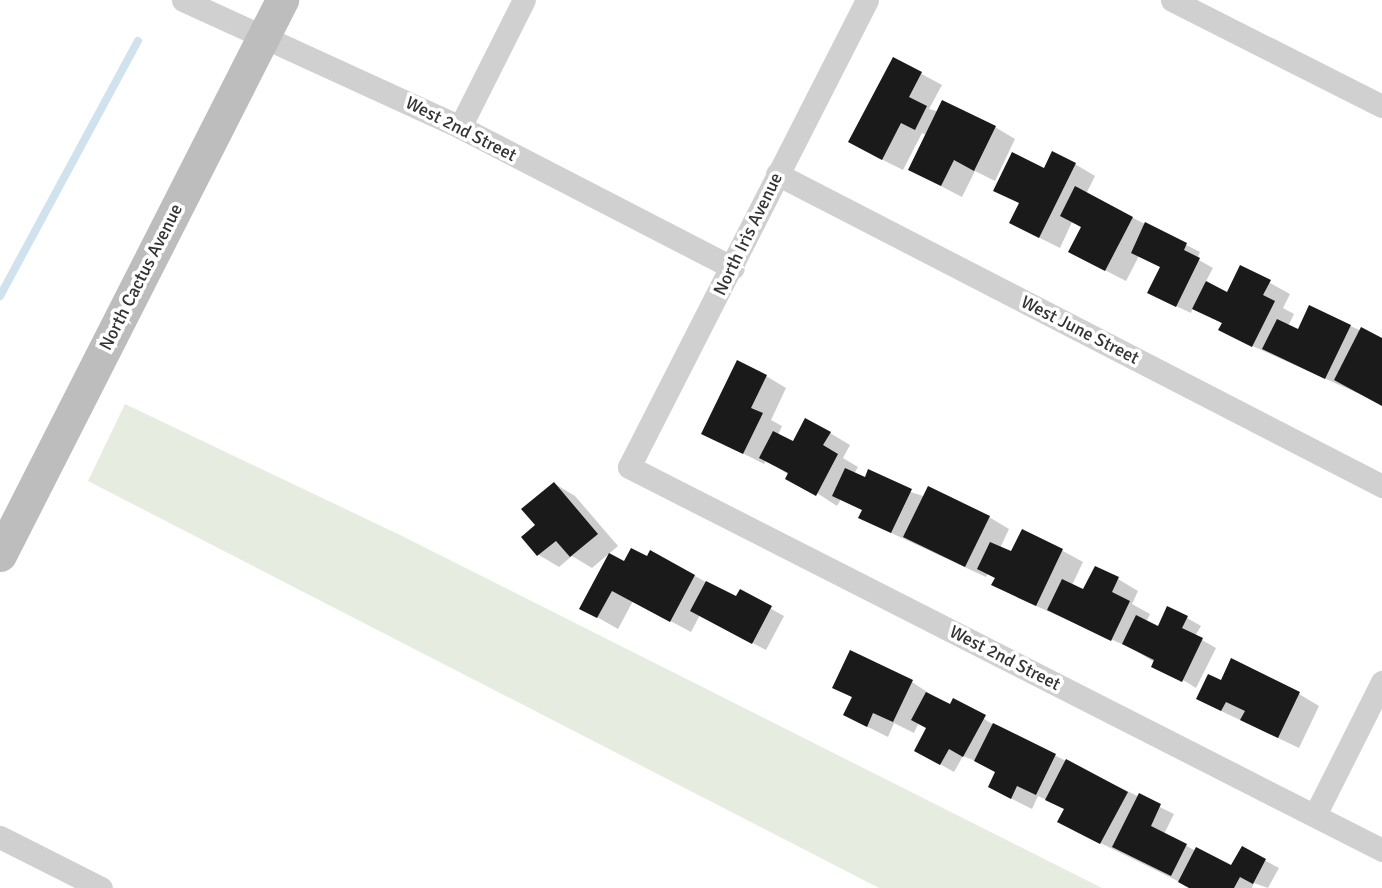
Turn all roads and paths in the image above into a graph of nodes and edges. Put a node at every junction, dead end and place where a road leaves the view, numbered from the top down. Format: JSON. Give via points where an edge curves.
{"nodes":[{"id":1,"x":183,"y":0,"type":"edge"},
{"id":2,"x":282,"y":0,"type":"edge"},
{"id":3,"x":524,"y":0,"type":"edge"},
{"id":4,"x":867,"y":0,"type":"edge"},
{"id":5,"x":1172,"y":0,"type":"edge"},
{"id":6,"x":263,"y":37,"type":"junction"},
{"id":7,"x":1382,"y":106,"type":"edge"},
{"id":8,"x":460,"y":127,"type":"junction"},
{"id":9,"x":777,"y":174,"type":"junction"},
{"id":10,"x":733,"y":268,"type":"junction"},
{"id":11,"x":629,"y":467,"type":"joint"},
{"id":12,"x":1382,"y":486,"type":"edge"},
{"id":13,"x":0,"y":555,"type":"edge"},
{"id":14,"x":1382,"y":682,"type":"edge"},
{"id":15,"x":1315,"y":815,"type":"junction"},
{"id":16,"x":0,"y":837,"type":"edge"},
{"id":17,"x":1382,"y":850,"type":"edge"},
{"id":18,"x":102,"y":888,"type":"edge"}],
"edges":[{"from":1,"to":6,"type":"street","name":"West 2nd Street"},
{"from":2,"to":6,"type":"main road","name":"North Cactus Avenue"},
{"from":3,"to":8,"type":"street"},
{"from":4,"to":9,"type":"street","name":"North Iris Avenue"},
{"from":5,"to":7,"type":"street"},
{"from":6,"to":8,"type":"street","name":"West 2nd Street"},
{"from":6,"to":13,"type":"main road","name":"North Cactus Avenue"},
{"from":8,"to":10,"type":"street","name":"West 2nd Street"},
{"from":9,"to":10,"type":"street","name":"North Iris Avenue"},
{"from":9,"to":12,"type":"street","name":"West June Street"},
{"from":10,"to":11,"type":"street","name":"North Iris Avenue"},
{"from":11,"to":15,"type":"street","name":"West 2nd Street"},
{"from":14,"to":15,"type":"street"},
{"from":15,"to":17,"type":"street","name":"West 2nd Street"},
{"from":16,"to":18,"type":"street"}]}
